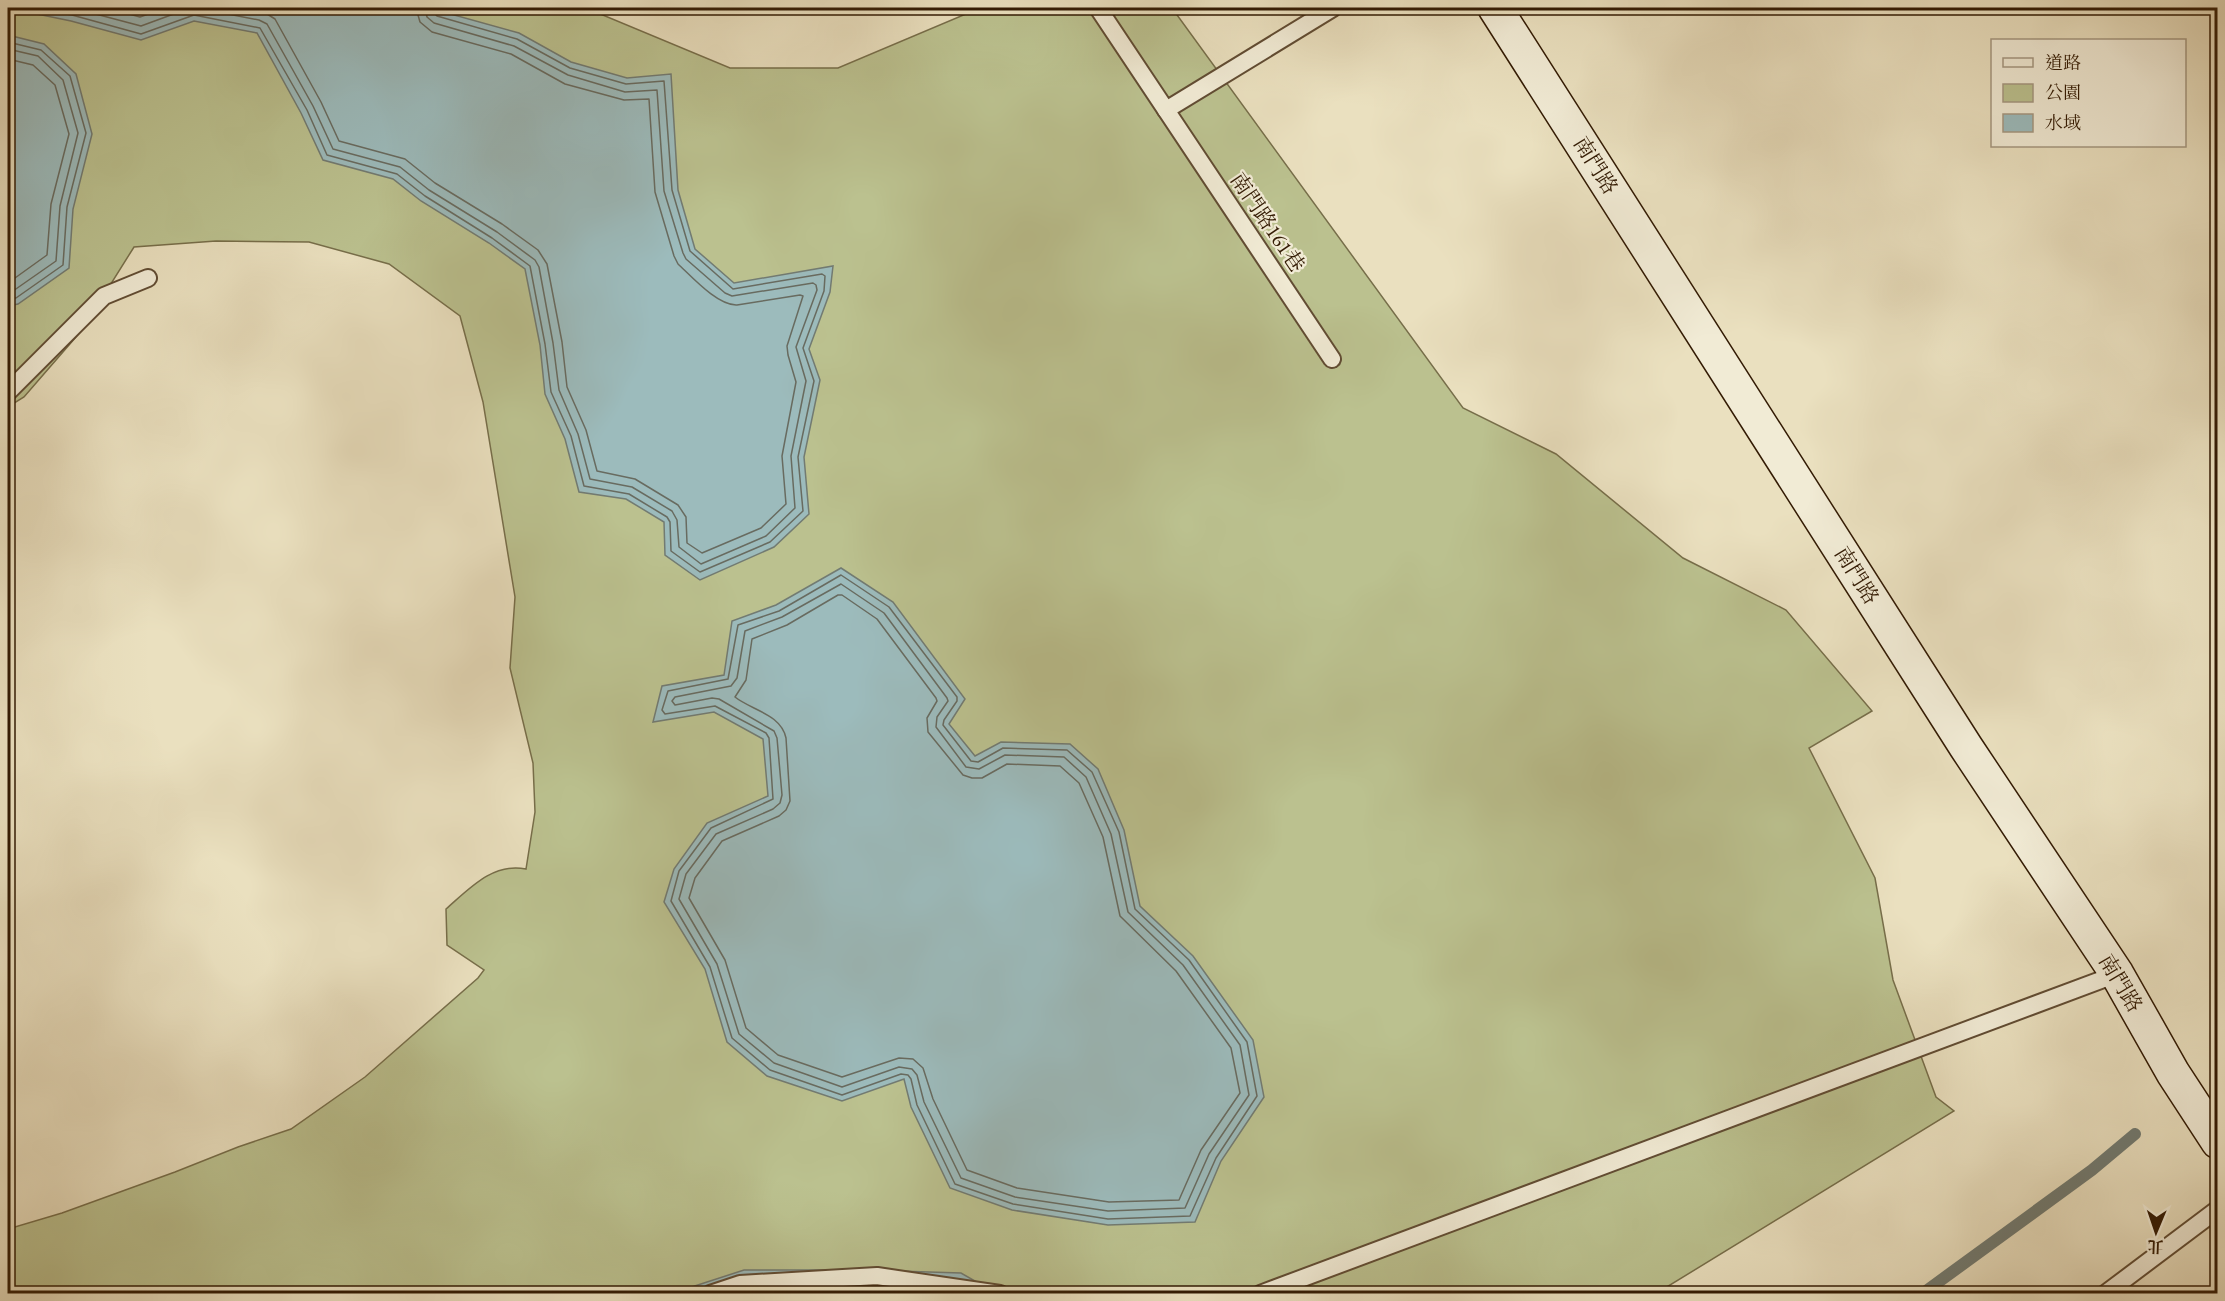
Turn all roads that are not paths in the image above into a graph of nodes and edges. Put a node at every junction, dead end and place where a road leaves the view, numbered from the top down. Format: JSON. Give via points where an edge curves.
{"nodes":[{"id":1,"x":1098,"y":8,"type":"edge"},
{"id":2,"x":1333,"y":8,"type":"edge"},
{"id":3,"x":1501,"y":10,"type":"edge"},
{"id":4,"x":1166,"y":110,"type":"junction"},
{"id":5,"x":148,"y":278,"type":"dead end"},
{"id":6,"x":1332,"y":359,"type":"dead end"},
{"id":7,"x":8,"y":392,"type":"edge"},
{"id":8,"x":2117,"y":974,"type":"junction"},
{"id":9,"x":2217,"y":1142,"type":"edge"},
{"id":10,"x":2217,"y":1209,"type":"edge"},
{"id":11,"x":710,"y":1293,"type":"edge"},
{"id":12,"x":1000,"y":1293,"type":"edge"},
{"id":13,"x":1260,"y":1293,"type":"edge"},
{"id":14,"x":2105,"y":1293,"type":"edge"}],
"edges":[{"from":1,"to":4,"type":"lane","name":"南門路161巷"},
{"from":2,"to":4,"type":"lane"},
{"from":3,"to":8,"type":"street","name":"南門路","via":[[1966,747]]},
{"from":4,"to":6,"type":"lane","name":"南門路161巷"},
{"from":5,"to":7,"type":"lane","via":[[104,296]]},
{"from":8,"to":9,"type":"street","name":"南門路"},
{"from":8,"to":13,"type":"lane"},
{"from":10,"to":14,"type":"lane"},
{"from":11,"to":12,"type":"lane","via":[[740,1284],[877,1276]]}]}
